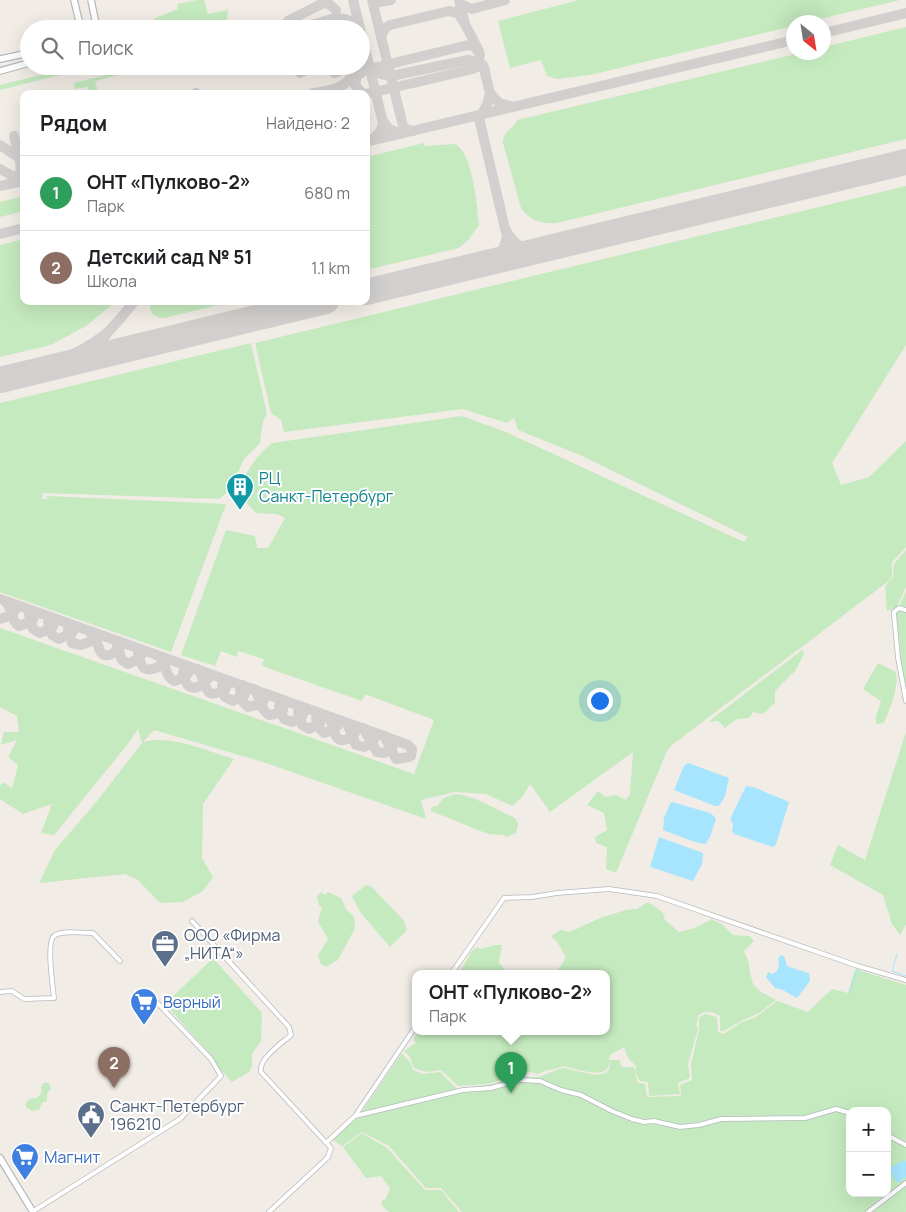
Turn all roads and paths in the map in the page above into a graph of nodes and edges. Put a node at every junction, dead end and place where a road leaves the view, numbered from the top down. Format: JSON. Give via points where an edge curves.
{"nodes":[{"id":1,"x":74,"y":0,"type":"edge"},
{"id":2,"x":91,"y":0,"type":"edge"},
{"id":3,"x":80,"y":20,"type":"edge"},
{"id":4,"x":95,"y":20,"type":"edge"},
{"id":5,"x":20,"y":55,"type":"edge"},
{"id":6,"x":0,"y":59,"type":"edge"},
{"id":7,"x":20,"y":65,"type":"edge"},
{"id":8,"x":0,"y":71,"type":"edge"},
{"id":9,"x":906,"y":610,"type":"edge"},
{"id":10,"x":906,"y":701,"type":"edge"},
{"id":11,"x":192,"y":921,"type":"dead end"},
{"id":12,"x":120,"y":961,"type":"dead end"},
{"id":13,"x":454,"y":970,"type":"edge"},
{"id":14,"x":906,"y":980,"type":"edge"},
{"id":15,"x":0,"y":992,"type":"edge"},
{"id":16,"x":147,"y":992,"type":"dead end"},
{"id":17,"x":412,"y":1032,"type":"edge"},
{"id":18,"x":846,"y":1113,"type":"edge"},
{"id":19,"x":355,"y":1116,"type":"junction"},
{"id":20,"x":891,"y":1137,"type":"edge"},
{"id":21,"x":327,"y":1142,"type":"junction"},
{"id":22,"x":906,"y":1145,"type":"edge"},
{"id":23,"x":0,"y":1158,"type":"edge"},
{"id":24,"x":906,"y":1183,"type":"edge"},
{"id":25,"x":33,"y":1212,"type":"edge"},
{"id":26,"x":269,"y":1212,"type":"edge"},
{"id":27,"x":868,"y":1212,"type":"edge"}],
"edges":[{"from":1,"to":3,"type":"street"},
{"from":2,"to":4,"type":"street","bridge":true},
{"from":5,"to":6,"type":"street"},
{"from":7,"to":8,"type":"street"},
{"from":9,"to":10,"type":"street","via":[[899,608],[894,612]]},
{"from":11,"to":21,"type":"street","via":[[289,1027],[291,1036],[265,1058],[261,1072]]},
{"from":12,"to":15,"type":"street","via":[[93,933],[62,933],[54,936],[50,951],[54,998],[24,999],[12,991]]},
{"from":13,"to":14,"type":"street","via":[[504,898],[609,889],[657,896]]},
{"from":16,"to":25,"type":"street","via":[[211,1059],[221,1076],[180,1119]]},
{"from":17,"to":19,"type":"street"},
{"from":18,"to":19,"type":"street","via":[[836,1109],[805,1118],[721,1119],[680,1128],[632,1119],[540,1080],[520,1080]]},
{"from":19,"to":21,"type":"street"},
{"from":20,"to":22,"type":"street"},
{"from":21,"to":26,"type":"street","via":[[331,1148],[328,1157]]},
{"from":23,"to":25,"type":"street"},
{"from":24,"to":27,"type":"street"}]}
